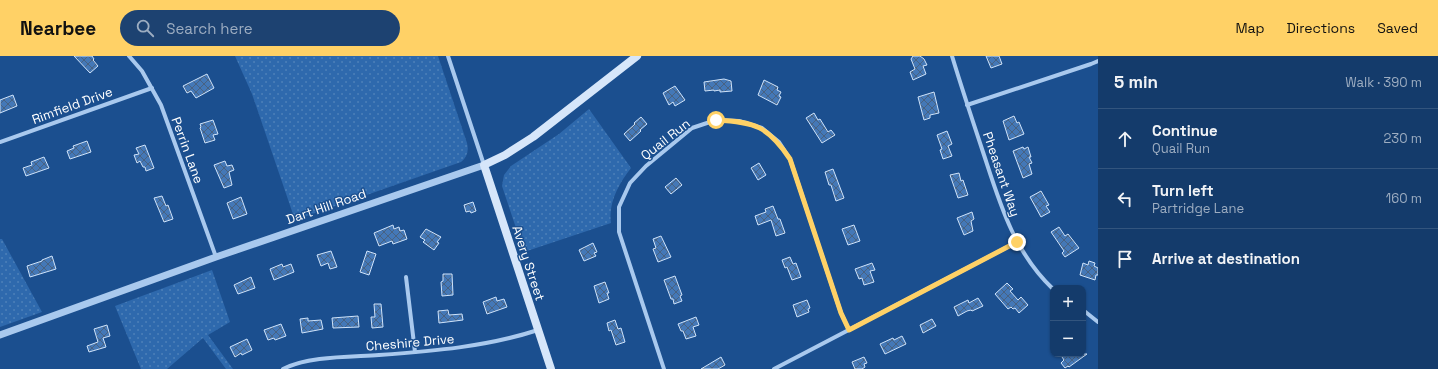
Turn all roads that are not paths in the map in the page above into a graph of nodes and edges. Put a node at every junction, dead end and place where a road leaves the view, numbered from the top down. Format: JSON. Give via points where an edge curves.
{"nodes":[{"id":1,"x":129,"y":56,"type":"edge"},
{"id":2,"x":448,"y":56,"type":"edge"},
{"id":3,"x":637,"y":56,"type":"edge"},
{"id":4,"x":952,"y":56,"type":"edge"},
{"id":5,"x":1098,"y":61,"type":"edge"},
{"id":6,"x":152,"y":88,"type":"junction"},
{"id":7,"x":967,"y":105,"type":"junction"},
{"id":8,"x":0,"y":142,"type":"edge"},
{"id":9,"x":484,"y":165,"type":"junction"},
{"id":10,"x":1017,"y":242,"type":"junction"},
{"id":11,"x":216,"y":257,"type":"junction"},
{"id":12,"x":406,"y":278,"type":"dead end"},
{"id":13,"x":1050,"y":286,"type":"edge"},
{"id":14,"x":1086,"y":312,"type":"edge"},
{"id":15,"x":1098,"y":322,"type":"edge"},
{"id":16,"x":538,"y":329,"type":"junction"},
{"id":17,"x":849,"y":330,"type":"junction"},
{"id":18,"x":0,"y":335,"type":"edge"},
{"id":19,"x":415,"y":352,"type":"junction"},
{"id":20,"x":283,"y":369,"type":"edge"},
{"id":21,"x":551,"y":369,"type":"edge"},
{"id":22,"x":664,"y":369,"type":"edge"},
{"id":23,"x":774,"y":369,"type":"edge"}],
"edges":[{"from":1,"to":6,"type":"street","name":"Perrin Lane"},
{"from":2,"to":9,"type":"street"},
{"from":3,"to":9,"type":"main road","name":"Dart Hill Road","via":[[534,137]]},
{"from":4,"to":7,"type":"street","name":"Pheasant Way"},
{"from":5,"to":7,"type":"street"},
{"from":6,"to":8,"type":"street","name":"Rimfield Drive"},
{"from":6,"to":11,"type":"street","name":"Perrin Lane","via":[[162,105]]},
{"from":7,"to":10,"type":"street","name":"Pheasant Way","via":[[1003,214]]},
{"from":9,"to":11,"type":"street","name":"Dart Hill Road"},
{"from":9,"to":16,"type":"main road","name":"Avery Street"},
{"from":10,"to":13,"type":"street","name":"Pheasant Way","via":[[1030,263]]},
{"from":10,"to":17,"type":"street"},
{"from":11,"to":18,"type":"street","name":"Dart Hill Road"},
{"from":12,"to":19,"type":"street"},
{"from":14,"to":15,"type":"street"},
{"from":16,"to":19,"type":"street","name":"Cheshire Drive","via":[[461,348]]},
{"from":16,"to":21,"type":"main road","name":"Avery Street"},
{"from":17,"to":22,"type":"street","name":"Quail Run","via":[[841,313],[790,159],[779,142],[762,128],[739,121],[716,120],[692,128],[646,166],[630,183],[619,207],[619,232]]},
{"from":17,"to":23,"type":"street"},
{"from":19,"to":20,"type":"street","name":"Cheshire Drive","via":[[323,359],[292,364]]}]}
